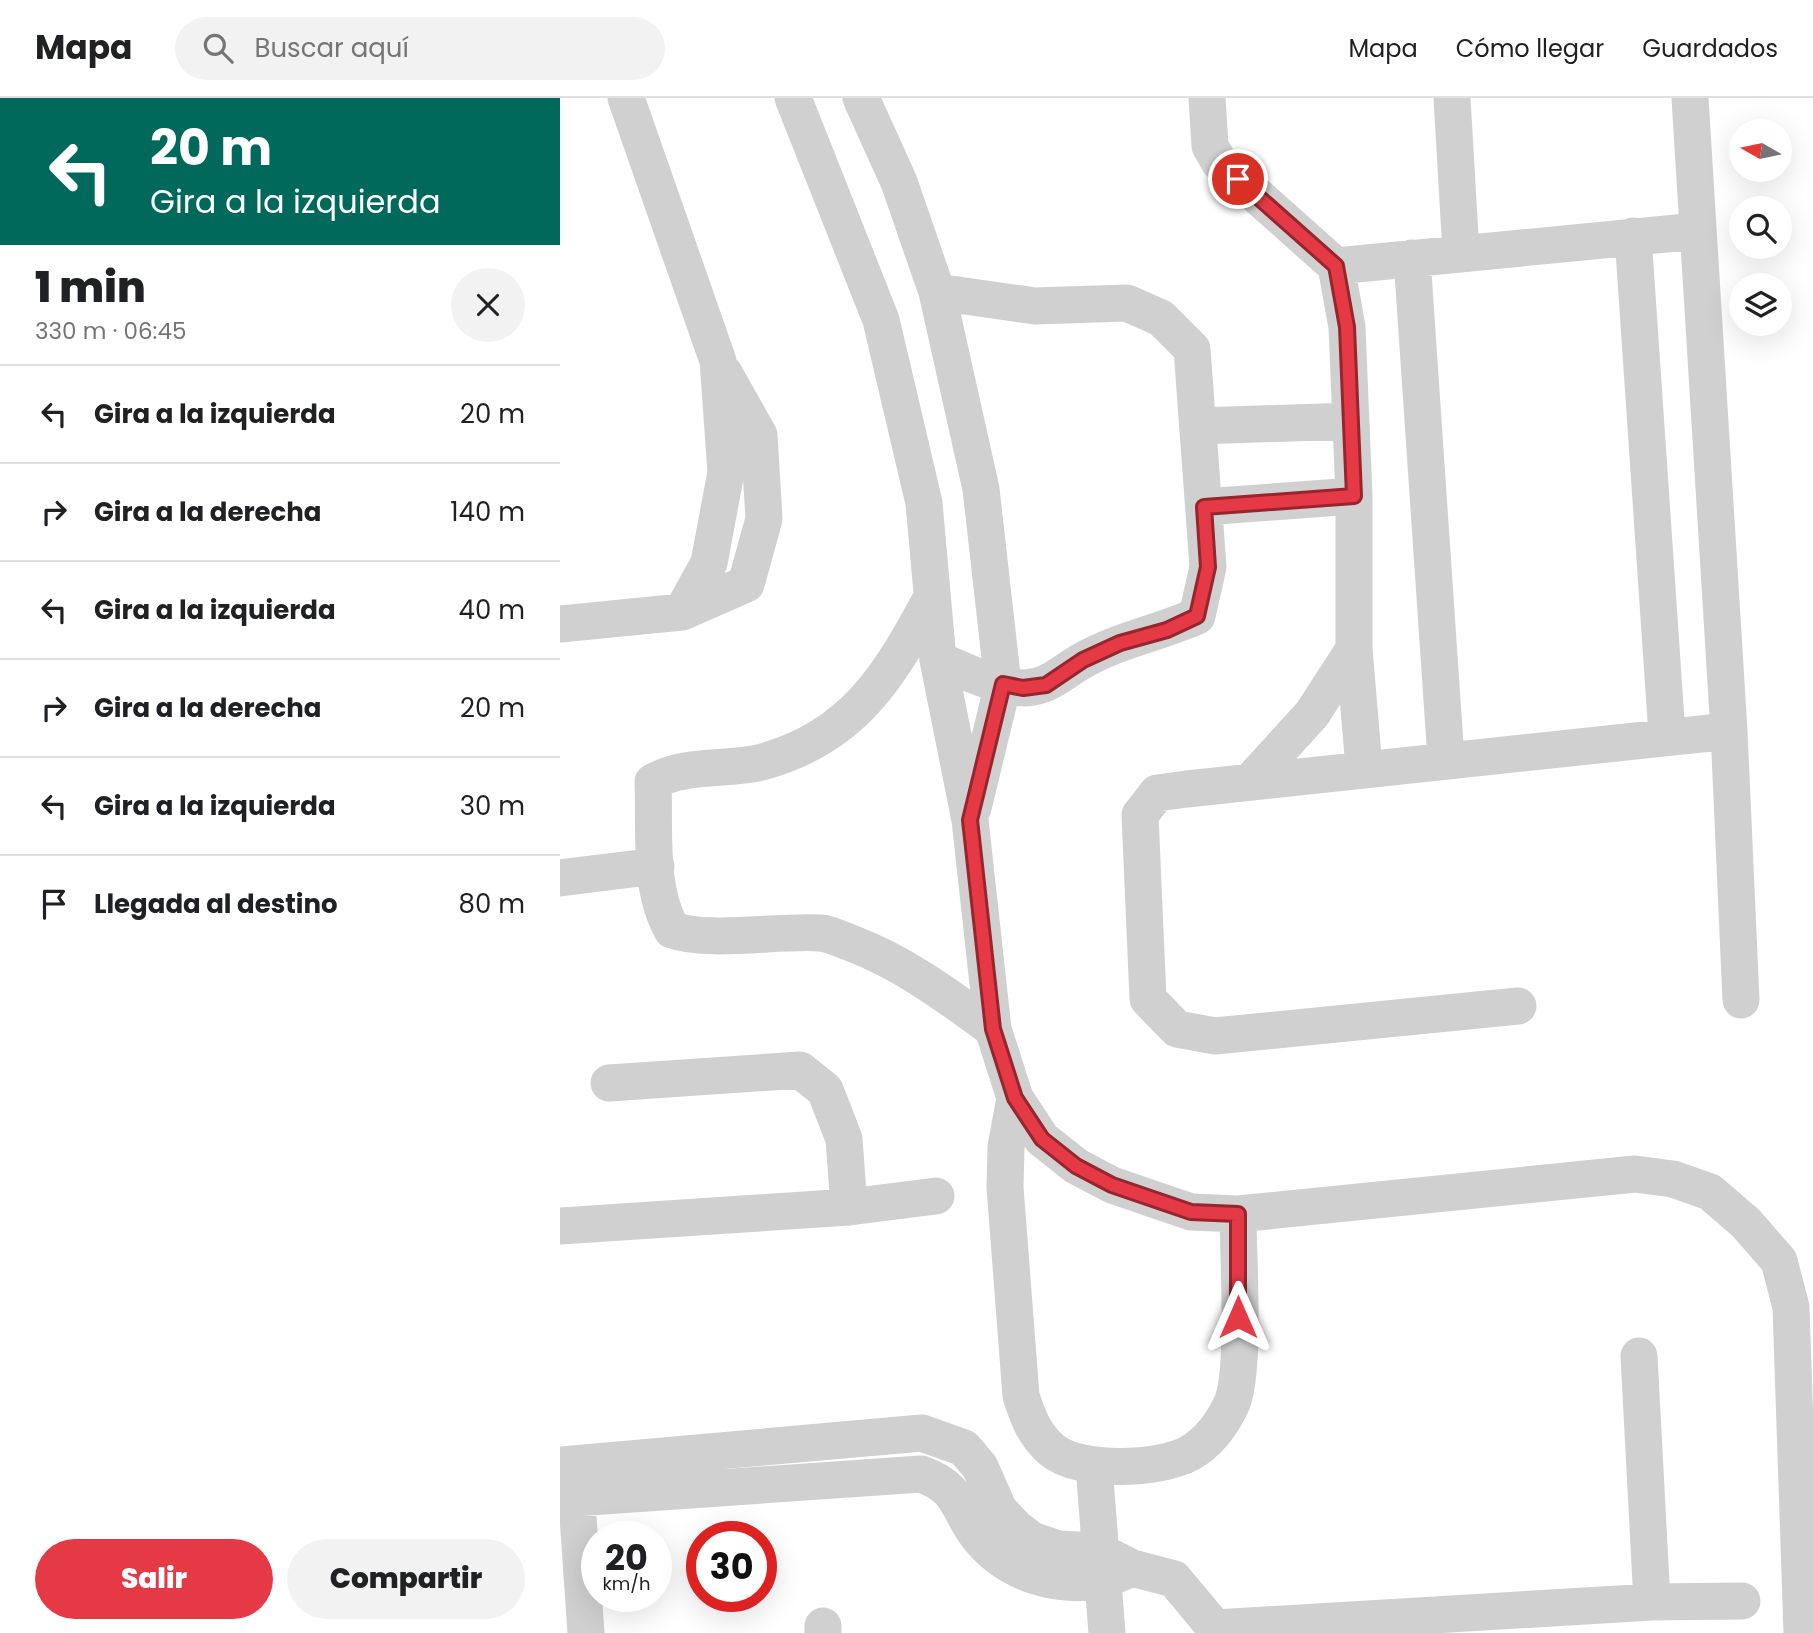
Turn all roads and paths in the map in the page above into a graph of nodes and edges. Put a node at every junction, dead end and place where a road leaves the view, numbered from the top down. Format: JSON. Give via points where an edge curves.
{"nodes":[{"id":1,"x":626,"y":98,"type":"edge"},
{"id":2,"x":793,"y":98,"type":"edge"},
{"id":3,"x":861,"y":98,"type":"edge"},
{"id":4,"x":1207,"y":98,"type":"edge"},
{"id":5,"x":1452,"y":98,"type":"edge"},
{"id":6,"x":1690,"y":98,"type":"edge"},
{"id":7,"x":1697,"y":230,"type":"junction"},
{"id":8,"x":1633,"y":236,"type":"junction"},
{"id":9,"x":1461,"y":253,"type":"junction"},
{"id":10,"x":1412,"y":258,"type":"junction"},
{"id":11,"x":1336,"y":266,"type":"junction"},
{"id":12,"x":937,"y":292,"type":"junction"},
{"id":13,"x":1350,"y":421,"type":"junction"},
{"id":14,"x":1198,"y":426,"type":"junction"},
{"id":15,"x":1354,"y":496,"type":"junction"},
{"id":16,"x":1204,"y":507,"type":"junction"},
{"id":17,"x":932,"y":597,"type":"junction"},
{"id":18,"x":560,"y":624,"type":"edge"},
{"id":19,"x":1354,"y":649,"type":"junction"},
{"id":20,"x":938,"y":660,"type":"junction"},
{"id":21,"x":1003,"y":684,"type":"junction"},
{"id":22,"x":1729,"y":731,"type":"junction"},
{"id":23,"x":1667,"y":735,"type":"junction"},
{"id":24,"x":1446,"y":759,"type":"junction"},
{"id":25,"x":1364,"y":768,"type":"junction"},
{"id":26,"x":1250,"y":782,"type":"junction"},
{"id":27,"x":970,"y":820,"type":"junction"},
{"id":28,"x":656,"y":866,"type":"junction"},
{"id":29,"x":560,"y":878,"type":"edge"},
{"id":30,"x":1741,"y":1000,"type":"dead end"},
{"id":31,"x":1518,"y":1006,"type":"dead end"},
{"id":32,"x":993,"y":1029,"type":"junction"},
{"id":33,"x":609,"y":1083,"type":"dead end"},
{"id":34,"x":1015,"y":1098,"type":"junction"},
{"id":35,"x":936,"y":1196,"type":"dead end"},
{"id":36,"x":849,"y":1207,"type":"junction"},
{"id":37,"x":1238,"y":1214,"type":"junction"},
{"id":38,"x":560,"y":1226,"type":"edge"},
{"id":39,"x":1639,"y":1356,"type":"dead end"},
{"id":40,"x":1094,"y":1466,"type":"junction"},
{"id":41,"x":568,"y":1481,"type":"edge"},
{"id":42,"x":1111,"y":1566,"type":"junction"},
{"id":43,"x":1742,"y":1601,"type":"dead end"},
{"id":44,"x":1651,"y":1602,"type":"junction"},
{"id":45,"x":1213,"y":1630,"type":"edge"},
{"id":46,"x":586,"y":1633,"type":"edge"},
{"id":47,"x":1107,"y":1633,"type":"edge"},
{"id":48,"x":1802,"y":1633,"type":"edge"}],
"edges":[{"from":1,"to":18,"type":"street","via":[[718,362],[759,435],[764,519],[746,584],[682,612]]},
{"from":2,"to":17,"type":"street","via":[[881,320],[924,503]]},
{"from":3,"to":12,"type":"street","via":[[899,182]]},
{"from":4,"to":11,"type":"street","via":[[1210,146],[1219,162]]},
{"from":5,"to":9,"type":"street"},
{"from":6,"to":7,"type":"street"},
{"from":7,"to":8,"type":"street"},
{"from":7,"to":22,"type":"street"},
{"from":8,"to":9,"type":"street"},
{"from":8,"to":23,"type":"street"},
{"from":9,"to":10,"type":"street"},
{"from":10,"to":11,"type":"street"},
{"from":10,"to":24,"type":"street"},
{"from":11,"to":13,"type":"street","via":[[1347,327]]},
{"from":12,"to":14,"type":"street","via":[[1035,306],[1127,303],[1161,318],[1192,349]]},
{"from":12,"to":21,"type":"street","via":[[981,489]]},
{"from":13,"to":14,"type":"street"},
{"from":13,"to":15,"type":"street"},
{"from":14,"to":16,"type":"street"},
{"from":15,"to":16,"type":"street"},
{"from":15,"to":19,"type":"street"},
{"from":16,"to":21,"type":"street","via":[[1208,567],[1197,616],[1120,643],[1046,685],[1023,688]]},
{"from":17,"to":20,"type":"street"},
{"from":17,"to":28,"type":"street","via":[[904,649],[863,706],[815,741],[762,762],[669,773],[653,782]]},
{"from":19,"to":25,"type":"street"},
{"from":19,"to":26,"type":"street","via":[[1312,714]]},
{"from":20,"to":21,"type":"street"},
{"from":20,"to":27,"type":"street"},
{"from":21,"to":27,"type":"street"},
{"from":22,"to":23,"type":"street"},
{"from":22,"to":30,"type":"street"},
{"from":23,"to":24,"type":"street"},
{"from":24,"to":25,"type":"street"},
{"from":25,"to":26,"type":"street"},
{"from":26,"to":31,"type":"street","via":[[1157,793],[1140,815],[1148,999],[1177,1029],[1215,1036]]},
{"from":27,"to":32,"type":"street"},
{"from":28,"to":29,"type":"street"},
{"from":28,"to":32,"type":"street","via":[[663,915],[672,930],[688,936],[825,933],[883,955]]},
{"from":32,"to":34,"type":"street"},
{"from":33,"to":36,"type":"street","via":[[800,1070],[825,1090],[844,1139]]},
{"from":34,"to":37,"type":"street","via":[[1042,1139],[1076,1166],[1112,1185],[1191,1212]]},
{"from":34,"to":40,"type":"street","via":[[1005,1186],[1021,1396],[1030,1426],[1051,1450],[1067,1460]]},
{"from":35,"to":36,"type":"street"},
{"from":36,"to":38,"type":"street"},
{"from":37,"to":40,"type":"street","via":[[1238,1369],[1233,1402],[1216,1432],[1190,1453],[1159,1464]]},
{"from":37,"to":48,"type":"street","via":[[1635,1174],[1673,1179],[1710,1192],[1746,1223],[1779,1261],[1791,1307]]},
{"from":39,"to":44,"type":"street"},
{"from":40,"to":42,"type":"street"},
{"from":41,"to":42,"type":"street","via":[[921,1474],[940,1481],[979,1538],[1002,1560],[1038,1577],[1059,1581]]},
{"from":41,"to":46,"type":"street"},
{"from":42,"to":45,"type":"street","via":[[1174,1579]]},
{"from":42,"to":47,"type":"street"},
{"from":43,"to":44,"type":"street"},
{"from":44,"to":45,"type":"street"}]}
